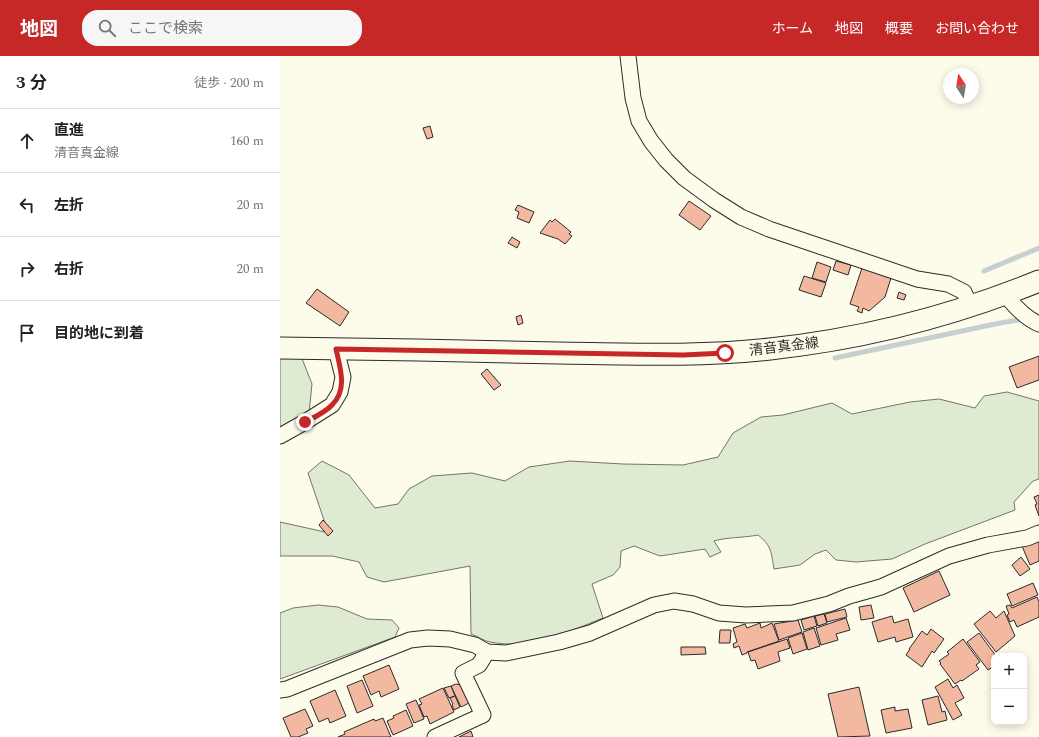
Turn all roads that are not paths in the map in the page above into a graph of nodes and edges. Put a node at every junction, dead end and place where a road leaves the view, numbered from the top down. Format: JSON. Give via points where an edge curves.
{"nodes":[{"id":1,"x":628,"y":56,"type":"edge"},
{"id":2,"x":1039,"y":281,"type":"edge"},
{"id":3,"x":1005,"y":294,"type":"junction"},
{"id":4,"x":970,"y":306,"type":"junction"},
{"id":5,"x":1036,"y":323,"type":"edge"},
{"id":6,"x":280,"y":348,"type":"edge"},
{"id":7,"x":336,"y":349,"type":"junction"},
{"id":8,"x":280,"y":436,"type":"edge"},
{"id":9,"x":1039,"y":532,"type":"edge"},
{"id":10,"x":487,"y":652,"type":"junction"},
{"id":11,"x":280,"y":690,"type":"edge"},
{"id":12,"x":435,"y":737,"type":"edge"}],
"edges":[{"from":1,"to":4,"type":"street","via":[[633,98],[640,121],[651,141],[684,178],[714,200],[741,217],[769,229],[917,279],[948,284],[964,292]]},
{"from":2,"to":3,"type":"main road","name":"清音真金線"},
{"from":3,"to":4,"type":"main road","name":"清音真金線"},
{"from":3,"to":5,"type":"street","via":[[1014,306]]},
{"from":4,"to":7,"type":"main road","name":"清音真金線","via":[[856,336],[770,349],[718,353],[683,355]]},
{"from":6,"to":7,"type":"main road","name":"清音真金線"},
{"from":7,"to":8,"type":"street","via":[[342,377],[340,392],[332,406]]},
{"from":9,"to":10,"type":"street","via":[[1027,538],[949,556],[881,587],[793,613],[726,613],[674,601],[654,605],[590,633],[559,642],[506,653]]},
{"from":10,"to":11,"type":"street","via":[[475,645],[450,639],[410,640]]},
{"from":10,"to":12,"type":"street","via":[[480,665],[463,673],[483,715]]}]}
